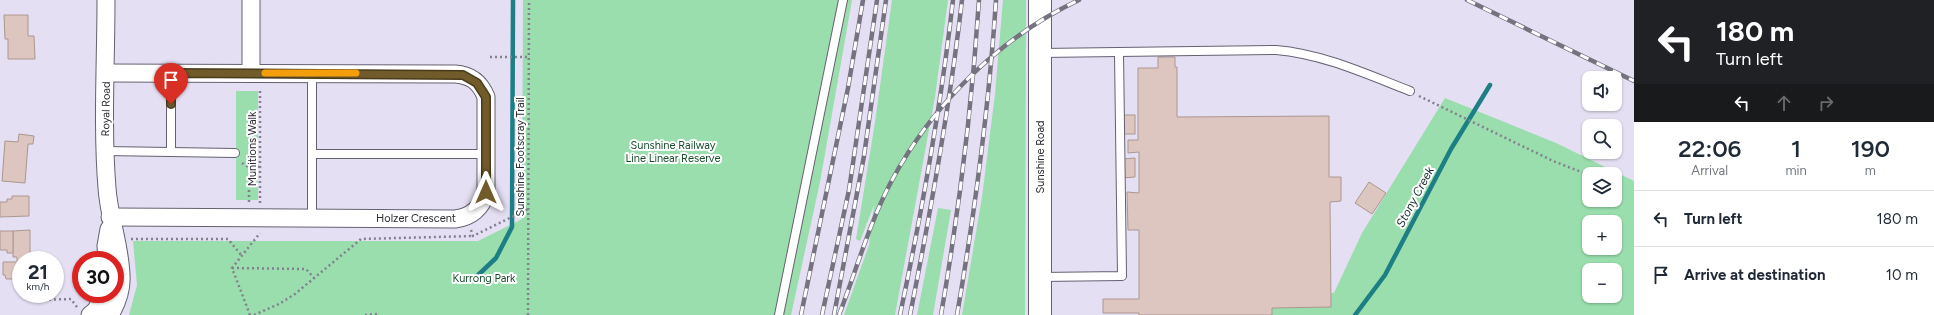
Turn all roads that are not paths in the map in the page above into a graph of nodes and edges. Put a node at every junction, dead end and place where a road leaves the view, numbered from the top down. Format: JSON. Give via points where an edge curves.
{"nodes":[{"id":1,"x":106,"y":0,"type":"edge"},
{"id":2,"x":251,"y":0,"type":"edge"},
{"id":3,"x":843,"y":0,"type":"edge"},
{"id":4,"x":1040,"y":0,"type":"edge"},
{"id":5,"x":1119,"y":53,"type":"junction"},
{"id":6,"x":1041,"y":54,"type":"junction"},
{"id":7,"x":106,"y":73,"type":"junction"},
{"id":8,"x":171,"y":73,"type":"junction"},
{"id":9,"x":251,"y":73,"type":"junction"},
{"id":10,"x":312,"y":73,"type":"junction"},
{"id":11,"x":1410,"y":91,"type":"road end"},
{"id":12,"x":105,"y":152,"type":"junction"},
{"id":13,"x":171,"y":152,"type":"junction"},
{"id":14,"x":235,"y":153,"type":"dead end"},
{"id":15,"x":312,"y":154,"type":"junction"},
{"id":16,"x":486,"y":154,"type":"junction"},
{"id":17,"x":110,"y":217,"type":"junction"},
{"id":18,"x":312,"y":218,"type":"junction"},
{"id":19,"x":106,"y":251,"type":"edge"},
{"id":20,"x":1040,"y":277,"type":"junction"},
{"id":21,"x":100,"y":303,"type":"edge"},
{"id":22,"x":84,"y":312,"type":"edge"},
{"id":23,"x":110,"y":315,"type":"edge"},
{"id":24,"x":779,"y":315,"type":"edge"},
{"id":25,"x":1040,"y":315,"type":"edge"}],
"edges":[{"from":1,"to":7,"type":"street","name":"Royal Road"},
{"from":2,"to":9,"type":"street"},
{"from":3,"to":24,"type":"lane"},
{"from":4,"to":6,"type":"main road","name":"Sunshine Road"},
{"from":5,"to":6,"type":"lane"},
{"from":5,"to":11,"type":"lane","via":[[1276,50],[1300,52],[1326,59]]},
{"from":5,"to":20,"type":"lane","via":[[1122,276]]},
{"from":6,"to":20,"type":"main road","name":"Sunshine Road"},
{"from":7,"to":8,"type":"street","name":"Holzer Crescent"},
{"from":7,"to":12,"type":"street","name":"Royal Road"},
{"from":8,"to":9,"type":"street","name":"Holzer Crescent"},
{"from":8,"to":13,"type":"lane"},
{"from":9,"to":10,"type":"street","name":"Holzer Crescent"},
{"from":10,"to":15,"type":"lane"},
{"from":10,"to":16,"type":"street","name":"Holzer Crescent","via":[[455,74],[471,78],[480,86],[486,97]]},
{"from":12,"to":13,"type":"lane"},
{"from":12,"to":17,"type":"street","name":"Royal Road"},
{"from":13,"to":14,"type":"lane"},
{"from":15,"to":16,"type":"lane"},
{"from":15,"to":18,"type":"lane"},
{"from":16,"to":18,"type":"street","name":"Holzer Crescent","via":[[485,199],[477,210],[466,217]]},
{"from":17,"to":18,"type":"street","name":"Holzer Crescent"},
{"from":17,"to":19,"type":"street","name":"Royal Road"},
{"from":17,"to":23,"type":"street","name":"Royal Road","via":[[117,242],[121,275],[118,298]]},
{"from":20,"to":25,"type":"main road","name":"Sunshine Road"},
{"from":21,"to":22,"type":"street","via":[[96,310]]}]}
